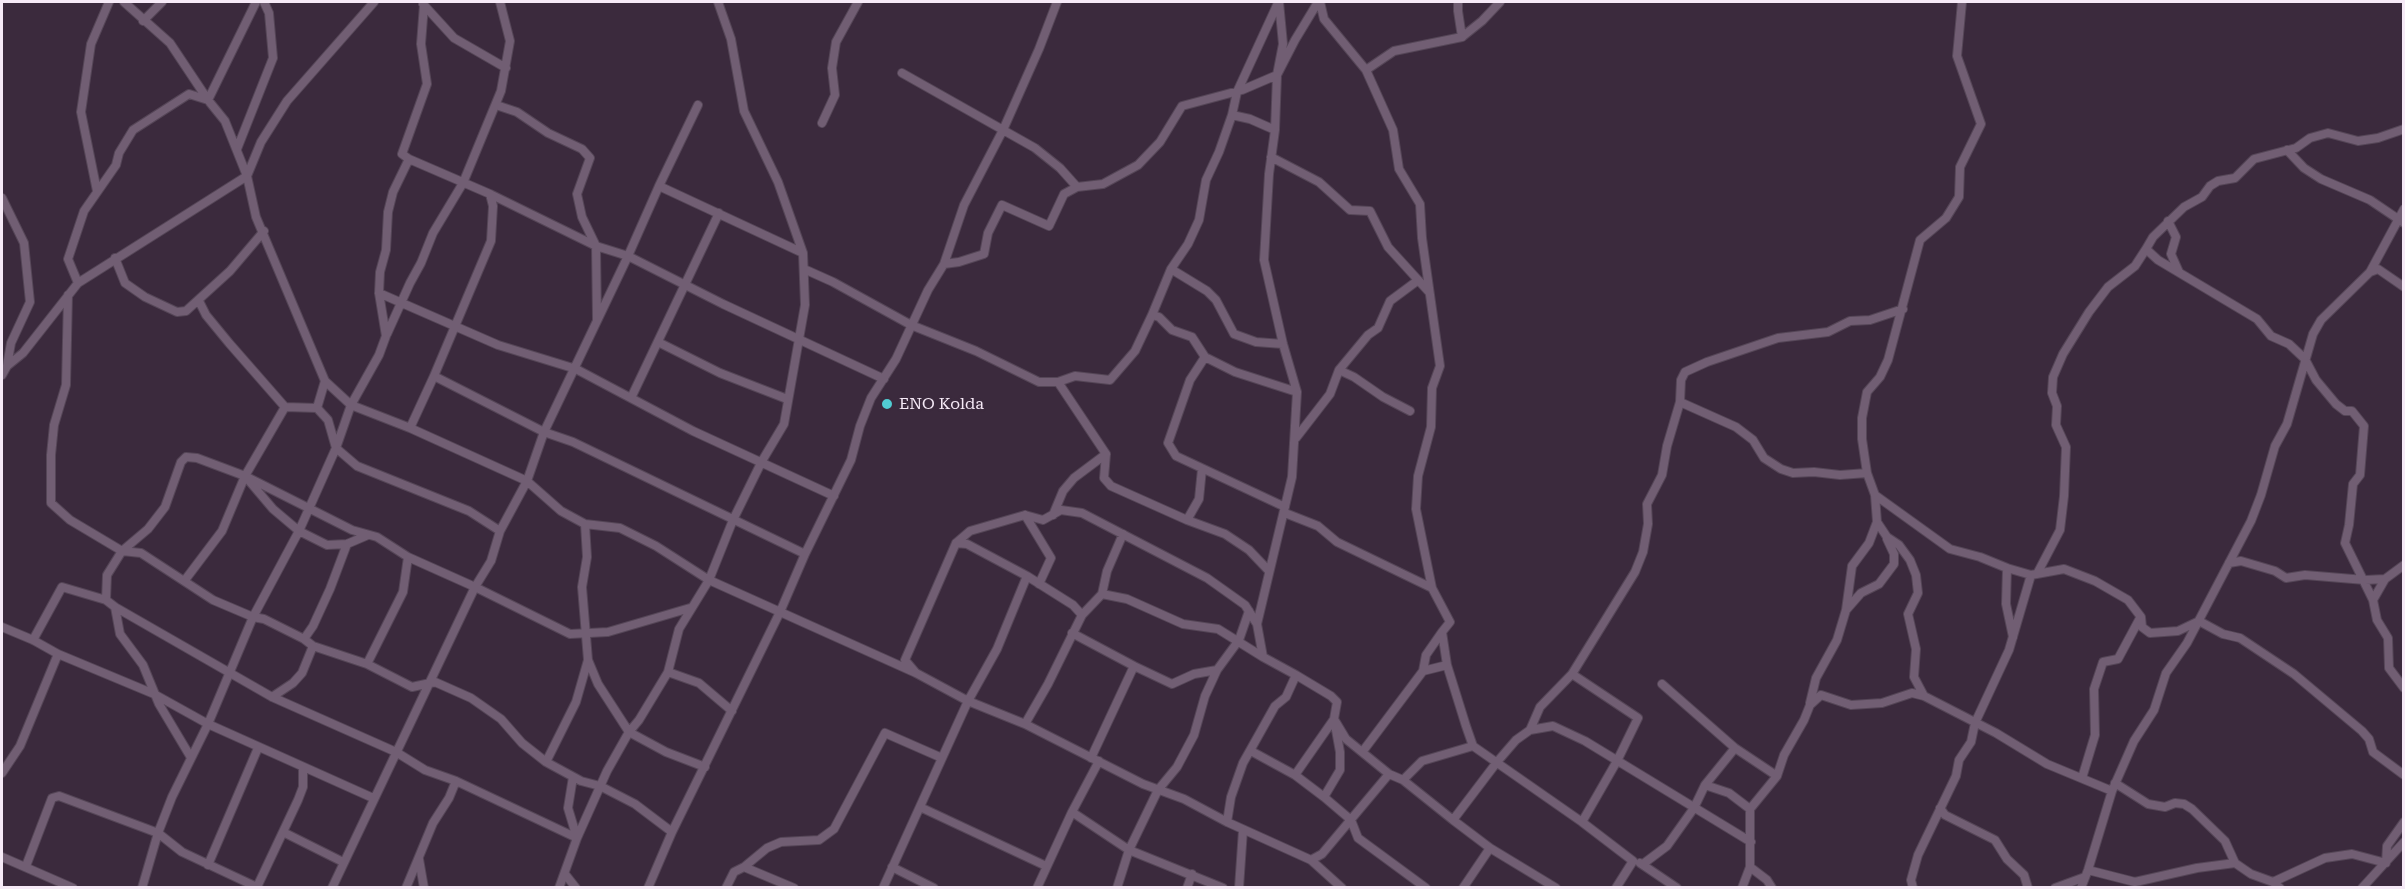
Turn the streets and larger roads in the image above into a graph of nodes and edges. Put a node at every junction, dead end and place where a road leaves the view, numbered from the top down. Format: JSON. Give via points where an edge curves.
{"nodes":[{"id":1,"x":110,"y":2,"type":"edge"},
{"id":2,"x":124,"y":2,"type":"edge"},
{"id":3,"x":162,"y":2,"type":"edge"},
{"id":4,"x":256,"y":2,"type":"edge"},
{"id":5,"x":264,"y":2,"type":"edge"},
{"id":6,"x":374,"y":2,"type":"edge"},
{"id":7,"x":500,"y":2,"type":"edge"},
{"id":8,"x":718,"y":2,"type":"edge"},
{"id":9,"x":858,"y":2,"type":"edge"},
{"id":10,"x":1057,"y":2,"type":"edge"},
{"id":11,"x":1319,"y":2,"type":"edge"},
{"id":12,"x":1458,"y":2,"type":"edge"},
{"id":13,"x":1500,"y":2,"type":"edge"},
{"id":14,"x":1962,"y":2,"type":"edge"},
{"id":15,"x":423,"y":3,"type":"edge"},
{"id":16,"x":143,"y":21,"type":"junction"},
{"id":17,"x":1462,"y":37,"type":"junction"},
{"id":18,"x":506,"y":68,"type":"junction"},
{"id":19,"x":1366,"y":70,"type":"junction"},
{"id":20,"x":902,"y":73,"type":"dead end"},
{"id":21,"x":1277,"y":75,"type":"junction"},
{"id":22,"x":1237,"y":92,"type":"junction"},
{"id":23,"x":208,"y":100,"type":"junction"},
{"id":24,"x":496,"y":105,"type":"junction"},
{"id":25,"x":698,"y":105,"type":"dead end"},
{"id":26,"x":1232,"y":115,"type":"junction"},
{"id":27,"x":822,"y":123,"type":"dead end"},
{"id":28,"x":2403,"y":129,"type":"edge"},
{"id":29,"x":1003,"y":130,"type":"junction"},
{"id":30,"x":1275,"y":130,"type":"junction"},
{"id":31,"x":237,"y":149,"type":"junction"},
{"id":32,"x":2287,"y":150,"type":"junction"},
{"id":33,"x":1271,"y":157,"type":"junction"},
{"id":34,"x":409,"y":159,"type":"junction"},
{"id":35,"x":247,"y":177,"type":"junction"},
{"id":36,"x":462,"y":183,"type":"junction"},
{"id":37,"x":659,"y":186,"type":"junction"},
{"id":38,"x":1077,"y":187,"type":"junction"},
{"id":39,"x":97,"y":191,"type":"junction"},
{"id":40,"x":490,"y":194,"type":"junction"},
{"id":41,"x":2,"y":198,"type":"edge"},
{"id":42,"x":2403,"y":208,"type":"edge"},
{"id":43,"x":719,"y":213,"type":"junction"},
{"id":44,"x":2169,"y":221,"type":"junction"},
{"id":45,"x":2401,"y":221,"type":"edge"},
{"id":46,"x":264,"y":231,"type":"junction"},
{"id":47,"x":596,"y":246,"type":"junction"},
{"id":48,"x":2146,"y":249,"type":"junction"},
{"id":49,"x":803,"y":253,"type":"junction"},
{"id":50,"x":628,"y":256,"type":"junction"},
{"id":51,"x":115,"y":258,"type":"junction"},
{"id":52,"x":944,"y":264,"type":"junction"},
{"id":53,"x":804,"y":269,"type":"junction"},
{"id":54,"x":1171,"y":269,"type":"junction"},
{"id":55,"x":2179,"y":272,"type":"junction"},
{"id":56,"x":2370,"y":272,"type":"junction"},
{"id":57,"x":1417,"y":281,"type":"junction"},
{"id":58,"x":78,"y":283,"type":"junction"},
{"id":59,"x":685,"y":285,"type":"junction"},
{"id":60,"x":2403,"y":287,"type":"edge"},
{"id":61,"x":1429,"y":292,"type":"junction"},
{"id":62,"x":379,"y":293,"type":"junction"},
{"id":63,"x":68,"y":295,"type":"junction"},
{"id":64,"x":199,"y":301,"type":"junction"},
{"id":65,"x":400,"y":304,"type":"junction"},
{"id":66,"x":1903,"y":309,"type":"junction"},
{"id":67,"x":1152,"y":315,"type":"junction"},
{"id":68,"x":596,"y":324,"type":"junction"},
{"id":69,"x":911,"y":325,"type":"junction"},
{"id":70,"x":456,"y":328,"type":"junction"},
{"id":71,"x":386,"y":336,"type":"junction"},
{"id":72,"x":799,"y":340,"type":"junction"},
{"id":73,"x":658,"y":342,"type":"junction"},
{"id":74,"x":1283,"y":344,"type":"junction"},
{"id":75,"x":1205,"y":357,"type":"junction"},
{"id":76,"x":2,"y":359,"type":"edge"},
{"id":77,"x":2305,"y":359,"type":"junction"},
{"id":78,"x":7,"y":366,"type":"junction"},
{"id":79,"x":576,"y":369,"type":"junction"},
{"id":80,"x":1339,"y":370,"type":"junction"},
{"id":81,"x":2,"y":375,"type":"edge"},
{"id":82,"x":434,"y":376,"type":"junction"},
{"id":83,"x":884,"y":379,"type":"junction"},
{"id":84,"x":325,"y":381,"type":"junction"},
{"id":85,"x":1058,"y":382,"type":"junction"},
{"id":86,"x":1297,"y":392,"type":"junction"},
{"id":87,"x":632,"y":398,"type":"junction"},
{"id":88,"x":787,"y":399,"type":"junction"},
{"id":89,"x":1680,"y":402,"type":"junction"},
{"id":90,"x":351,"y":405,"type":"junction"},
{"id":91,"x":285,"y":407,"type":"junction"},
{"id":92,"x":317,"y":408,"type":"junction"},
{"id":93,"x":1410,"y":411,"type":"dead end"},
{"id":94,"x":410,"y":428,"type":"junction"},
{"id":95,"x":544,"y":432,"type":"junction"},
{"id":96,"x":1295,"y":439,"type":"junction"},
{"id":97,"x":336,"y":448,"type":"junction"},
{"id":98,"x":1106,"y":454,"type":"junction"},
{"id":99,"x":762,"y":461,"type":"junction"},
{"id":100,"x":1203,"y":469,"type":"junction"},
{"id":101,"x":1867,"y":472,"type":"junction"},
{"id":102,"x":245,"y":476,"type":"junction"},
{"id":103,"x":527,"y":481,"type":"junction"},
{"id":104,"x":1875,"y":495,"type":"junction"},
{"id":105,"x":834,"y":496,"type":"junction"},
{"id":106,"x":308,"y":507,"type":"junction"},
{"id":107,"x":1285,"y":510,"type":"junction"},
{"id":108,"x":1053,"y":514,"type":"junction"},
{"id":109,"x":1025,"y":515,"type":"junction"},
{"id":110,"x":733,"y":520,"type":"junction"},
{"id":111,"x":1187,"y":520,"type":"junction"},
{"id":112,"x":1877,"y":522,"type":"junction"},
{"id":113,"x":585,"y":524,"type":"junction"},
{"id":114,"x":299,"y":531,"type":"junction"},
{"id":115,"x":500,"y":531,"type":"junction"},
{"id":116,"x":1123,"y":534,"type":"junction"},
{"id":117,"x":368,"y":535,"type":"junction"},
{"id":118,"x":1887,"y":537,"type":"junction"},
{"id":119,"x":956,"y":543,"type":"junction"},
{"id":120,"x":347,"y":544,"type":"junction"},
{"id":121,"x":122,"y":551,"type":"junction"},
{"id":122,"x":805,"y":554,"type":"junction"},
{"id":123,"x":408,"y":557,"type":"junction"},
{"id":124,"x":2229,"y":563,"type":"junction"},
{"id":125,"x":2403,"y":565,"type":"edge"},
{"id":126,"x":2007,"y":568,"type":"junction"},
{"id":127,"x":1269,"y":572,"type":"junction"},
{"id":128,"x":2035,"y":573,"type":"junction"},
{"id":129,"x":1027,"y":576,"type":"junction"},
{"id":130,"x":2385,"y":579,"type":"junction"},
{"id":131,"x":185,"y":580,"type":"junction"},
{"id":132,"x":709,"y":580,"type":"junction"},
{"id":133,"x":2365,"y":580,"type":"junction"},
{"id":134,"x":1039,"y":584,"type":"junction"},
{"id":135,"x":475,"y":587,"type":"junction"},
{"id":136,"x":1432,"y":588,"type":"junction"},
{"id":137,"x":1102,"y":594,"type":"junction"},
{"id":138,"x":106,"y":600,"type":"junction"},
{"id":139,"x":2373,"y":600,"type":"junction"},
{"id":140,"x":115,"y":607,"type":"junction"},
{"id":141,"x":690,"y":608,"type":"junction"},
{"id":142,"x":1846,"y":610,"type":"junction"},
{"id":143,"x":1249,"y":611,"type":"junction"},
{"id":144,"x":780,"y":612,"type":"junction"},
{"id":145,"x":1082,"y":615,"type":"junction"},
{"id":146,"x":252,"y":617,"type":"junction"},
{"id":147,"x":2141,"y":617,"type":"junction"},
{"id":148,"x":2199,"y":621,"type":"junction"},
{"id":149,"x":1257,"y":624,"type":"junction"},
{"id":150,"x":2,"y":627,"type":"edge"},
{"id":151,"x":1442,"y":632,"type":"junction"},
{"id":152,"x":1072,"y":633,"type":"junction"},
{"id":153,"x":587,"y":634,"type":"junction"},
{"id":154,"x":2013,"y":638,"type":"junction"},
{"id":155,"x":304,"y":639,"type":"junction"},
{"id":156,"x":33,"y":640,"type":"junction"},
{"id":157,"x":1239,"y":640,"type":"junction"},
{"id":158,"x":313,"y":646,"type":"junction"},
{"id":159,"x":58,"y":654,"type":"junction"},
{"id":160,"x":1263,"y":657,"type":"junction"},
{"id":161,"x":588,"y":660,"type":"junction"},
{"id":162,"x":367,"y":664,"type":"junction"},
{"id":163,"x":1447,"y":665,"type":"junction"},
{"id":164,"x":1134,"y":666,"type":"junction"},
{"id":165,"x":1217,"y":670,"type":"junction"},
{"id":166,"x":229,"y":671,"type":"junction"},
{"id":167,"x":1423,"y":671,"type":"junction"},
{"id":168,"x":668,"y":672,"type":"junction"},
{"id":169,"x":916,"y":673,"type":"junction"},
{"id":170,"x":1572,"y":674,"type":"junction"},
{"id":171,"x":1296,"y":675,"type":"junction"},
{"id":172,"x":1662,"y":684,"type":"dead end"},
{"id":173,"x":428,"y":685,"type":"junction"},
{"id":174,"x":2403,"y":688,"type":"edge"},
{"id":175,"x":154,"y":694,"type":"junction"},
{"id":176,"x":1924,"y":696,"type":"junction"},
{"id":177,"x":272,"y":697,"type":"junction"},
{"id":178,"x":968,"y":701,"type":"junction"},
{"id":179,"x":1810,"y":705,"type":"junction"},
{"id":180,"x":732,"y":711,"type":"junction"},
{"id":181,"x":1334,"y":719,"type":"junction"},
{"id":182,"x":1975,"y":723,"type":"junction"},
{"id":183,"x":208,"y":724,"type":"junction"},
{"id":184,"x":1025,"y":724,"type":"junction"},
{"id":185,"x":1530,"y":730,"type":"junction"},
{"id":186,"x":629,"y":732,"type":"junction"},
{"id":187,"x":1473,"y":746,"type":"junction"},
{"id":188,"x":258,"y":748,"type":"junction"},
{"id":189,"x":1735,"y":748,"type":"junction"},
{"id":190,"x":1251,"y":751,"type":"junction"},
{"id":191,"x":1363,"y":751,"type":"junction"},
{"id":192,"x":396,"y":752,"type":"junction"},
{"id":193,"x":190,"y":756,"type":"junction"},
{"id":194,"x":942,"y":758,"type":"junction"},
{"id":195,"x":1095,"y":760,"type":"junction"},
{"id":196,"x":1617,"y":761,"type":"junction"},
{"id":197,"x":546,"y":762,"type":"junction"},
{"id":198,"x":1497,"y":762,"type":"junction"},
{"id":199,"x":705,"y":767,"type":"junction"},
{"id":200,"x":303,"y":768,"type":"junction"},
{"id":201,"x":2,"y":773,"type":"edge"},
{"id":202,"x":1389,"y":774,"type":"junction"},
{"id":203,"x":1295,"y":775,"type":"junction"},
{"id":204,"x":2403,"y":775,"type":"edge"},
{"id":205,"x":573,"y":777,"type":"junction"},
{"id":206,"x":1777,"y":777,"type":"junction"},
{"id":207,"x":2082,"y":778,"type":"junction"},
{"id":208,"x":1403,"y":780,"type":"junction"},
{"id":209,"x":456,"y":781,"type":"junction"},
{"id":210,"x":2115,"y":783,"type":"junction"},
{"id":211,"x":1706,"y":785,"type":"junction"},
{"id":212,"x":600,"y":786,"type":"junction"},
{"id":213,"x":1158,"y":790,"type":"junction"},
{"id":214,"x":2112,"y":791,"type":"junction"},
{"id":215,"x":1324,"y":797,"type":"junction"},
{"id":216,"x":373,"y":798,"type":"junction"},
{"id":217,"x":920,"y":807,"type":"junction"},
{"id":218,"x":1694,"y":808,"type":"junction"},
{"id":219,"x":1940,"y":808,"type":"junction"},
{"id":220,"x":1750,"y":809,"type":"junction"},
{"id":221,"x":1072,"y":812,"type":"junction"},
{"id":222,"x":1351,"y":820,"type":"junction"},
{"id":223,"x":1454,"y":820,"type":"junction"},
{"id":224,"x":1227,"y":822,"type":"junction"},
{"id":225,"x":1582,"y":822,"type":"junction"},
{"id":226,"x":2403,"y":822,"type":"edge"},
{"id":227,"x":1244,"y":830,"type":"junction"},
{"id":228,"x":283,"y":832,"type":"junction"},
{"id":229,"x":672,"y":832,"type":"junction"},
{"id":230,"x":158,"y":833,"type":"junction"},
{"id":231,"x":577,"y":838,"type":"junction"},
{"id":232,"x":1751,"y":842,"type":"junction"},
{"id":233,"x":2403,"y":842,"type":"edge"},
{"id":234,"x":1490,"y":848,"type":"junction"},
{"id":235,"x":1129,"y":850,"type":"junction"},
{"id":236,"x":2,"y":857,"type":"edge"},
{"id":237,"x":419,"y":857,"type":"junction"},
{"id":238,"x":1311,"y":860,"type":"junction"},
{"id":239,"x":1633,"y":861,"type":"junction"},
{"id":240,"x":343,"y":862,"type":"junction"},
{"id":241,"x":2235,"y":863,"type":"junction"},
{"id":242,"x":2386,"y":863,"type":"junction"},
{"id":243,"x":1643,"y":864,"type":"junction"},
{"id":244,"x":208,"y":865,"type":"junction"},
{"id":245,"x":26,"y":866,"type":"junction"},
{"id":246,"x":1046,"y":866,"type":"junction"},
{"id":247,"x":744,"y":867,"type":"junction"},
{"id":248,"x":892,"y":867,"type":"junction"},
{"id":249,"x":1750,"y":867,"type":"junction"},
{"id":250,"x":2086,"y":873,"type":"junction"},
{"id":251,"x":565,"y":874,"type":"junction"},
{"id":252,"x":1192,"y":874,"type":"junction"},
{"id":253,"x":2273,"y":882,"type":"junction"},
{"id":254,"x":258,"y":887,"type":"edge"},
{"id":255,"x":335,"y":887,"type":"edge"},
{"id":256,"x":73,"y":888,"type":"edge"},
{"id":257,"x":142,"y":888,"type":"edge"},
{"id":258,"x":406,"y":888,"type":"edge"},
{"id":259,"x":423,"y":888,"type":"edge"},
{"id":260,"x":559,"y":888,"type":"edge"},
{"id":261,"x":576,"y":888,"type":"edge"},
{"id":262,"x":648,"y":888,"type":"edge"},
{"id":263,"x":726,"y":888,"type":"edge"},
{"id":264,"x":794,"y":888,"type":"edge"},
{"id":265,"x":883,"y":888,"type":"edge"},
{"id":266,"x":934,"y":888,"type":"edge"},
{"id":267,"x":1037,"y":888,"type":"edge"},
{"id":268,"x":1117,"y":888,"type":"edge"},
{"id":269,"x":1187,"y":888,"type":"edge"},
{"id":270,"x":1223,"y":888,"type":"edge"},
{"id":271,"x":1239,"y":888,"type":"edge"},
{"id":272,"x":1342,"y":888,"type":"edge"},
{"id":273,"x":1426,"y":888,"type":"edge"},
{"id":274,"x":1463,"y":888,"type":"edge"},
{"id":275,"x":1556,"y":888,"type":"edge"},
{"id":276,"x":1616,"y":888,"type":"edge"},
{"id":277,"x":1677,"y":888,"type":"edge"},
{"id":278,"x":1742,"y":888,"type":"edge"},
{"id":279,"x":1772,"y":888,"type":"edge"},
{"id":280,"x":1913,"y":888,"type":"edge"},
{"id":281,"x":2028,"y":888,"type":"edge"},
{"id":282,"x":2055,"y":888,"type":"edge"},
{"id":283,"x":2081,"y":888,"type":"edge"},
{"id":284,"x":2280,"y":888,"type":"edge"},
{"id":285,"x":2362,"y":888,"type":"edge"}],
"edges":[{"from":1,"to":39,"type":"street","via":[[91,44],[81,112]]},
{"from":2,"to":16,"type":"street"},
{"from":3,"to":16,"type":"street"},
{"from":4,"to":23,"type":"street"},
{"from":5,"to":31,"type":"street","via":[[269,13],[273,58]]},
{"from":6,"to":35,"type":"street","via":[[287,101],[261,142]]},
{"from":7,"to":18,"type":"street","via":[[510,41]]},
{"from":8,"to":49,"type":"street","via":[[731,39],[744,111],[778,182]]},
{"from":9,"to":27,"type":"street","via":[[836,42],[832,68],[836,95]]},
{"from":10,"to":29,"type":"street"},
{"from":11,"to":19,"type":"street","via":[[1324,19]]},
{"from":11,"to":21,"type":"street"},
{"from":12,"to":17,"type":"street"},
{"from":13,"to":17,"type":"street"},
{"from":14,"to":66,"type":"street","via":[[1957,57],[1981,124],[1960,167],[1959,197],[1946,218],[1920,240]]},
{"from":15,"to":18,"type":"street","via":[[454,38]]},
{"from":15,"to":34,"type":"street","via":[[421,44],[427,84],[402,154]]},
{"from":16,"to":23,"type":"street","via":[[170,43]]},
{"from":17,"to":19,"type":"street","via":[[1394,51]]},
{"from":18,"to":24,"type":"street"},
{"from":19,"to":61,"type":"street","via":[[1393,130],[1399,169],[1420,204]]},
{"from":20,"to":29,"type":"street"},
{"from":21,"to":22,"type":"street"},
{"from":21,"to":22,"type":"street","via":[[1283,44],[1279,2]]},
{"from":21,"to":30,"type":"street"},
{"from":22,"to":26,"type":"street"},
{"from":22,"to":38,"type":"street","via":[[1182,106],[1160,142],[1138,165],[1103,184]]},
{"from":23,"to":31,"type":"street","via":[[225,121]]},
{"from":23,"to":39,"type":"street","via":[[189,94],[133,130],[116,165]]},
{"from":24,"to":36,"type":"street"},
{"from":24,"to":47,"type":"street","via":[[517,112],[582,149],[590,158],[577,194],[582,217]]},
{"from":25,"to":37,"type":"street"},
{"from":26,"to":30,"type":"street","via":[[1250,118]]},
{"from":26,"to":54,"type":"street","via":[[1206,180],[1199,220]]},
{"from":28,"to":32,"type":"street","via":[[2358,141],[2328,133]]},
{"from":29,"to":38,"type":"street","via":[[1035,148]]},
{"from":29,"to":52,"type":"street","via":[[964,205]]},
{"from":30,"to":33,"type":"street"},
{"from":31,"to":35,"type":"street"},
{"from":32,"to":44,"type":"street","via":[[2254,159],[2235,178],[2210,186],[2202,197]]},
{"from":32,"to":45,"type":"street","via":[[2304,168],[2370,200]]},
{"from":33,"to":57,"type":"street","via":[[1318,182],[1350,210],[1370,211],[1388,247]]},
{"from":33,"to":74,"type":"street","via":[[1264,260]]},
{"from":34,"to":36,"type":"street"},
{"from":34,"to":62,"type":"street","via":[[388,212]]},
{"from":35,"to":46,"type":"street","via":[[256,217]]},
{"from":35,"to":51,"type":"street"},
{"from":36,"to":40,"type":"street"},
{"from":36,"to":65,"type":"street","via":[[433,233]]},
{"from":37,"to":43,"type":"street"},
{"from":37,"to":50,"type":"street"},
{"from":38,"to":52,"type":"street","via":[[1064,194],[1049,226],[1002,205],[988,233],[984,254]]},
{"from":39,"to":58,"type":"street","via":[[84,211],[68,259]]},
{"from":40,"to":47,"type":"street"},
{"from":40,"to":70,"type":"street","via":[[490,241]]},
{"from":41,"to":78,"type":"street","via":[[24,243],[30,302],[11,343]]},
{"from":42,"to":45,"type":"street"},
{"from":43,"to":49,"type":"street"},
{"from":43,"to":59,"type":"street"},
{"from":44,"to":48,"type":"street"},
{"from":44,"to":55,"type":"street","via":[[2176,237],[2172,254]]},
{"from":45,"to":56,"type":"street"},
{"from":46,"to":64,"type":"street"},
{"from":46,"to":84,"type":"street"},
{"from":47,"to":50,"type":"street"},
{"from":47,"to":68,"type":"street"},
{"from":48,"to":55,"type":"street"},
{"from":48,"to":128,"type":"street","via":[[2135,266],[2108,287],[2089,312],[2053,377],[2056,425],[2066,447],[2064,496],[2060,530]]},
{"from":49,"to":53,"type":"street"},
{"from":50,"to":59,"type":"street"},
{"from":50,"to":68,"type":"street"},
{"from":51,"to":58,"type":"street"},
{"from":51,"to":64,"type":"street","via":[[125,283],[145,297],[177,312],[186,311]]},
{"from":52,"to":69,"type":"street"},
{"from":53,"to":69,"type":"street"},
{"from":53,"to":72,"type":"street","via":[[805,305]]},
{"from":54,"to":67,"type":"street"},
{"from":54,"to":74,"type":"street","via":[[1208,291],[1234,334],[1256,342]]},
{"from":55,"to":77,"type":"street","via":[[2257,319],[2271,336],[2289,344]]},
{"from":56,"to":60,"type":"street","via":[[2378,269]]},
{"from":56,"to":77,"type":"street","via":[[2321,320]]},
{"from":57,"to":61,"type":"street"},
{"from":57,"to":80,"type":"street","via":[[1390,300],[1378,328]]},
{"from":58,"to":63,"type":"street"},
{"from":59,"to":72,"type":"street"},
{"from":59,"to":73,"type":"street"},
{"from":61,"to":136,"type":"street","via":[[1440,366],[1432,388],[1431,427],[1418,477],[1416,509]]},
{"from":62,"to":65,"type":"street"},
{"from":62,"to":71,"type":"street"},
{"from":63,"to":78,"type":"street","via":[[23,353]]},
{"from":63,"to":121,"type":"street","via":[[66,385],[53,435],[51,503],[70,520]]},
{"from":64,"to":91,"type":"street","via":[[206,315]]},
{"from":65,"to":70,"type":"street"},
{"from":65,"to":71,"type":"street"},
{"from":66,"to":89,"type":"street","via":[[1870,320],[1850,321],[1828,332],[1778,338],[1707,362],[1685,372]]},
{"from":66,"to":101,"type":"street","via":[[1881,377],[1867,392],[1862,439]]},
{"from":67,"to":75,"type":"street","via":[[1172,330],[1192,337]]},
{"from":67,"to":85,"type":"street","via":[[1135,351],[1110,380],[1075,376]]},
{"from":68,"to":79,"type":"street"},
{"from":69,"to":83,"type":"street"},
{"from":69,"to":85,"type":"street","via":[[1040,382]]},
{"from":70,"to":79,"type":"street"},
{"from":70,"to":82,"type":"street"},
{"from":71,"to":90,"type":"street"},
{"from":72,"to":83,"type":"street"},
{"from":72,"to":88,"type":"street"},
{"from":73,"to":87,"type":"street"},
{"from":73,"to":88,"type":"street","via":[[720,373]]},
{"from":74,"to":86,"type":"street"},
{"from":75,"to":86,"type":"street","via":[[1235,372]]},
{"from":75,"to":100,"type":"street","via":[[1191,380],[1168,443],[1176,456]]},
{"from":76,"to":78,"type":"street"},
{"from":77,"to":124,"type":"street","via":[[2261,495]]},
{"from":77,"to":133,"type":"street","via":[[2336,404],[2344,411],[2352,411],[2364,426],[2360,475],[2353,484],[2344,543]]},
{"from":78,"to":81,"type":"street"},
{"from":79,"to":87,"type":"street"},
{"from":79,"to":95,"type":"street"},
{"from":80,"to":93,"type":"street"},
{"from":80,"to":96,"type":"street","via":[[1330,394]]},
{"from":82,"to":94,"type":"street"},
{"from":82,"to":95,"type":"street"},
{"from":83,"to":105,"type":"street","via":[[871,398],[851,460]]},
{"from":84,"to":90,"type":"street"},
{"from":84,"to":92,"type":"street"},
{"from":85,"to":98,"type":"street"},
{"from":86,"to":96,"type":"street"},
{"from":87,"to":99,"type":"street","via":[[693,431]]},
{"from":88,"to":99,"type":"street","via":[[784,424]]},
{"from":89,"to":101,"type":"street","via":[[1736,427],[1753,440],[1764,458],[1787,471],[1840,475]]},
{"from":89,"to":170,"type":"street","via":[[1662,475],[1647,504],[1643,552],[1635,572]]},
{"from":90,"to":94,"type":"street"},
{"from":90,"to":97,"type":"street"},
{"from":91,"to":92,"type":"street"},
{"from":91,"to":102,"type":"street"},
{"from":92,"to":97,"type":"street","via":[[328,420]]},
{"from":94,"to":103,"type":"street"},
{"from":95,"to":103,"type":"street"},
{"from":95,"to":110,"type":"street","via":[[573,442]]},
{"from":96,"to":107,"type":"street"},
{"from":97,"to":106,"type":"street"},
{"from":97,"to":115,"type":"street","via":[[357,466],[470,511]]},
{"from":98,"to":108,"type":"street","via":[[1074,478]]},
{"from":98,"to":111,"type":"street","via":[[1104,478],[1112,486]]},
{"from":99,"to":105,"type":"street"},
{"from":99,"to":110,"type":"street"},
{"from":100,"to":107,"type":"street"},
{"from":100,"to":111,"type":"street","via":[[1199,499]]},
{"from":101,"to":104,"type":"street"},
{"from":102,"to":106,"type":"street"},
{"from":102,"to":114,"type":"street","via":[[273,509]]},
{"from":102,"to":121,"type":"street","via":[[186,457],[165,507],[148,529]]},
{"from":102,"to":131,"type":"street","via":[[222,531]]},
{"from":103,"to":113,"type":"street","via":[[561,511]]},
{"from":103,"to":115,"type":"street"},
{"from":104,"to":112,"type":"street"},
{"from":104,"to":126,"type":"street","via":[[1950,549]]},
{"from":105,"to":122,"type":"street"},
{"from":106,"to":114,"type":"street"},
{"from":106,"to":117,"type":"street"},
{"from":107,"to":127,"type":"street"},
{"from":107,"to":136,"type":"street","via":[[1318,526],[1337,542]]},
{"from":108,"to":109,"type":"street","via":[[1043,520]]},
{"from":108,"to":116,"type":"street","via":[[1061,510],[1082,513]]},
{"from":109,"to":119,"type":"street","via":[[970,531]]},
{"from":109,"to":134,"type":"street","via":[[1051,558]]},
{"from":110,"to":122,"type":"street"},
{"from":110,"to":132,"type":"street"},
{"from":111,"to":127,"type":"street","via":[[1225,534],[1250,550]]},
{"from":112,"to":118,"type":"street"},
{"from":112,"to":142,"type":"street","via":[[1869,543],[1852,566]]},
{"from":113,"to":132,"type":"street","via":[[620,528]]},
{"from":113,"to":153,"type":"street","via":[[587,557],[582,587]]},
{"from":114,"to":120,"type":"street","via":[[327,544]]},
{"from":114,"to":146,"type":"street"},
{"from":115,"to":135,"type":"street","via":[[491,561]]},
{"from":116,"to":137,"type":"street"},
{"from":116,"to":143,"type":"street","via":[[1207,578]]},
{"from":117,"to":120,"type":"street"},
{"from":117,"to":123,"type":"street"},
{"from":118,"to":142,"type":"street","via":[[1894,564],[1879,584],[1861,593]]},
{"from":118,"to":176,"type":"street","via":[[1899,545],[1916,575],[1918,593],[1908,614],[1916,649],[1914,677]]},
{"from":119,"to":129,"type":"street","via":[[967,544]]},
{"from":119,"to":169,"type":"street","via":[[905,660]]},
{"from":120,"to":155,"type":"street","via":[[330,589]]},
{"from":121,"to":131,"type":"street","via":[[141,553]]},
{"from":121,"to":138,"type":"street","via":[[107,575]]},
{"from":122,"to":144,"type":"street"},
{"from":123,"to":135,"type":"street"},
{"from":123,"to":162,"type":"street","via":[[403,592]]},
{"from":124,"to":133,"type":"street","via":[[2241,561],[2286,578]]},
{"from":124,"to":148,"type":"street"},
{"from":125,"to":130,"type":"street"},
{"from":126,"to":128,"type":"street"},
{"from":126,"to":154,"type":"street","via":[[2006,604]]},
{"from":127,"to":149,"type":"street"},
{"from":128,"to":147,"type":"street","via":[[2064,569],[2095,581],[2128,600]]},
{"from":128,"to":154,"type":"street"},
{"from":129,"to":134,"type":"street"},
{"from":129,"to":178,"type":"street","via":[[997,649]]},
{"from":130,"to":133,"type":"street"},
{"from":130,"to":139,"type":"street"},
{"from":131,"to":146,"type":"street","via":[[213,600]]},
{"from":132,"to":141,"type":"street"},
{"from":132,"to":144,"type":"street"},
{"from":133,"to":139,"type":"street"},
{"from":134,"to":145,"type":"street","via":[[1074,605]]},
{"from":135,"to":153,"type":"street","via":[[570,634]]},
{"from":135,"to":173,"type":"street"},
{"from":136,"to":151,"type":"street","via":[[1450,622]]},
{"from":137,"to":145,"type":"street"},
{"from":137,"to":157,"type":"street","via":[[1126,599],[1183,624],[1218,629]]},
{"from":138,"to":140,"type":"street"},
{"from":138,"to":156,"type":"street","via":[[62,587]]},
{"from":139,"to":174,"type":"street","via":[[2377,620],[2388,638],[2389,668]]},
{"from":140,"to":166,"type":"street"},
{"from":140,"to":175,"type":"street","via":[[120,634],[143,665]]},
{"from":141,"to":153,"type":"street","via":[[608,632]]},
{"from":141,"to":168,"type":"street","via":[[679,628]]},
{"from":142,"to":179,"type":"street","via":[[1837,639],[1816,678]]},
{"from":143,"to":149,"type":"street"},
{"from":143,"to":157,"type":"street"},
{"from":144,"to":169,"type":"street"},
{"from":144,"to":180,"type":"street"},
{"from":145,"to":152,"type":"street"},
{"from":146,"to":155,"type":"street"},
{"from":146,"to":166,"type":"street"},
{"from":147,"to":148,"type":"street","via":[[2142,627],[2150,633],[2178,631]]},
{"from":147,"to":207,"type":"street","via":[[2118,658],[2103,662],[2094,689],[2095,735]]},
{"from":148,"to":204,"type":"street","via":[[2240,638],[2294,674],[2362,731],[2373,752]]},
{"from":148,"to":210,"type":"street","via":[[2166,673],[2154,710],[2134,741]]},
{"from":149,"to":160,"type":"street"},
{"from":150,"to":156,"type":"street"},
{"from":151,"to":163,"type":"street"},
{"from":151,"to":167,"type":"street","via":[[1426,655]]},
{"from":152,"to":164,"type":"street"},
{"from":152,"to":184,"type":"street"},
{"from":153,"to":161,"type":"street"},
{"from":154,"to":182,"type":"street"},
{"from":155,"to":158,"type":"street"},
{"from":156,"to":159,"type":"street"},
{"from":157,"to":160,"type":"street"},
{"from":157,"to":165,"type":"street"},
{"from":158,"to":162,"type":"street"},
{"from":158,"to":177,"type":"street","via":[[302,673]]},
{"from":159,"to":175,"type":"street"},
{"from":159,"to":201,"type":"street","via":[[20,746]]},
{"from":160,"to":171,"type":"street"},
{"from":161,"to":186,"type":"street","via":[[598,684]]},
{"from":161,"to":197,"type":"street","via":[[576,702]]},
{"from":162,"to":173,"type":"street","via":[[412,687]]},
{"from":163,"to":167,"type":"street"},
{"from":163,"to":187,"type":"street"},
{"from":164,"to":165,"type":"street","via":[[1172,684],[1194,674]]},
{"from":164,"to":195,"type":"street"},
{"from":165,"to":213,"type":"street","via":[[1194,735],[1177,767]]},
{"from":166,"to":177,"type":"street"},
{"from":166,"to":183,"type":"street"},
{"from":167,"to":191,"type":"street"},
{"from":168,"to":180,"type":"street","via":[[699,683]]},
{"from":168,"to":186,"type":"street"},
{"from":169,"to":178,"type":"street"},
{"from":170,"to":185,"type":"street","via":[[1540,707]]},
{"from":170,"to":196,"type":"street","via":[[1638,718]]},
{"from":171,"to":181,"type":"street","via":[[1337,702]]},
{"from":171,"to":190,"type":"street"},
{"from":172,"to":189,"type":"street"},
{"from":173,"to":192,"type":"street"},
{"from":173,"to":197,"type":"street","via":[[435,682],[471,698],[501,719]]},
{"from":175,"to":183,"type":"street"},
{"from":175,"to":193,"type":"street"},
{"from":176,"to":179,"type":"street","via":[[1912,693],[1882,703],[1851,705],[1821,695]]},
{"from":176,"to":182,"type":"street"},
{"from":177,"to":192,"type":"street"},
{"from":178,"to":184,"type":"street"},
{"from":178,"to":194,"type":"street"},
{"from":179,"to":206,"type":"street"},
{"from":180,"to":199,"type":"street"},
{"from":181,"to":191,"type":"street","via":[[1346,739]]},
{"from":181,"to":203,"type":"street"},
{"from":181,"to":215,"type":"street","via":[[1340,770]]},
{"from":182,"to":207,"type":"street","via":[[2048,764]]},
{"from":182,"to":219,"type":"street","via":[[1971,742],[1959,760],[1956,776]]},
{"from":183,"to":188,"type":"street"},
{"from":183,"to":193,"type":"street"},
{"from":184,"to":195,"type":"street"},
{"from":185,"to":196,"type":"street","via":[[1553,726]]},
{"from":185,"to":198,"type":"street"},
{"from":186,"to":199,"type":"street"},
{"from":186,"to":212,"type":"street"},
{"from":187,"to":198,"type":"street"},
{"from":187,"to":208,"type":"street","via":[[1422,761]]},
{"from":188,"to":200,"type":"street"},
{"from":188,"to":244,"type":"street"},
{"from":189,"to":206,"type":"street"},
{"from":189,"to":211,"type":"street"},
{"from":190,"to":203,"type":"street"},
{"from":190,"to":224,"type":"street","via":[[1231,797]]},
{"from":191,"to":202,"type":"street"},
{"from":192,"to":209,"type":"street","via":[[425,770]]},
{"from":192,"to":216,"type":"street"},
{"from":193,"to":230,"type":"street"},
{"from":194,"to":217,"type":"street"},
{"from":194,"to":247,"type":"street","via":[[885,733],[834,829],[819,840],[781,842]]},
{"from":195,"to":213,"type":"street"},
{"from":195,"to":221,"type":"street"},
{"from":196,"to":218,"type":"street"},
{"from":196,"to":225,"type":"street"},
{"from":197,"to":205,"type":"street"},
{"from":198,"to":223,"type":"street"},
{"from":198,"to":225,"type":"street"},
{"from":199,"to":229,"type":"street"},
{"from":200,"to":216,"type":"street"},
{"from":200,"to":228,"type":"street","via":[[303,787]]},
{"from":202,"to":208,"type":"street"},
{"from":202,"to":222,"type":"street"},
{"from":203,"to":215,"type":"street"},
{"from":205,"to":212,"type":"street"},
{"from":205,"to":231,"type":"street","via":[[568,808]]},
{"from":206,"to":220,"type":"street"},
{"from":207,"to":214,"type":"street"},
{"from":208,"to":223,"type":"street"},
{"from":209,"to":231,"type":"street"},
{"from":209,"to":237,"type":"street"},
{"from":210,"to":214,"type":"street"},
{"from":210,"to":241,"type":"street","via":[[2148,804],[2184,804],[2192,809],[2225,841]]},
{"from":211,"to":218,"type":"street"},
{"from":211,"to":220,"type":"street","via":[[1729,793]]},
{"from":212,"to":229,"type":"street","via":[[634,804]]},
{"from":212,"to":231,"type":"street"},
{"from":213,"to":224,"type":"street"},
{"from":213,"to":235,"type":"street"},
{"from":214,"to":250,"type":"street"},
{"from":215,"to":222,"type":"street"},
{"from":216,"to":240,"type":"street"},
{"from":217,"to":246,"type":"street"},
{"from":217,"to":248,"type":"street"},
{"from":218,"to":232,"type":"street"},
{"from":218,"to":243,"type":"street","via":[[1667,846]]},
{"from":219,"to":280,"type":"street","via":[[1918,855],[1911,880]]},
{"from":219,"to":281,"type":"street","via":[[1945,815],[1995,840],[2007,860],[2024,875]]},
{"from":220,"to":232,"type":"street"},
{"from":221,"to":235,"type":"street"},
{"from":221,"to":246,"type":"street"},
{"from":222,"to":238,"type":"street","via":[[1322,854]]},
{"from":222,"to":273,"type":"street","via":[[1358,838]]},
{"from":223,"to":234,"type":"street"},
{"from":224,"to":227,"type":"street"},
{"from":225,"to":239,"type":"street"},
{"from":226,"to":242,"type":"street","via":[[2387,846]]},
{"from":227,"to":238,"type":"street"},
{"from":227,"to":271,"type":"street"},
{"from":228,"to":240,"type":"street"},
{"from":228,"to":254,"type":"street"},
{"from":229,"to":262,"type":"street"},
{"from":230,"to":244,"type":"street","via":[[182,852]]},
{"from":230,"to":245,"type":"street","via":[[59,796],[52,798]]},
{"from":230,"to":257,"type":"street"},
{"from":231,"to":251,"type":"street"},
{"from":232,"to":249,"type":"street"},
{"from":233,"to":242,"type":"street"},
{"from":234,"to":274,"type":"street"},
{"from":234,"to":275,"type":"street"},
{"from":235,"to":252,"type":"street"},
{"from":235,"to":268,"type":"street"},
{"from":236,"to":245,"type":"street"},
{"from":237,"to":258,"type":"street"},
{"from":237,"to":259,"type":"street"},
{"from":238,"to":272,"type":"street"},
{"from":239,"to":243,"type":"street"},
{"from":239,"to":276,"type":"street"},
{"from":240,"to":255,"type":"street"},
{"from":241,"to":250,"type":"street","via":[[2135,882]]},
{"from":241,"to":253,"type":"street"},
{"from":242,"to":253,"type":"street","via":[[2352,854],[2325,858]]},
{"from":242,"to":285,"type":"street"},
{"from":243,"to":277,"type":"street"},
{"from":244,"to":254,"type":"street"},
{"from":245,"to":256,"type":"street"},
{"from":246,"to":267,"type":"street"},
{"from":247,"to":263,"type":"street","via":[[734,872]]},
{"from":247,"to":264,"type":"street"},
{"from":248,"to":265,"type":"street"},
{"from":248,"to":266,"type":"street"},
{"from":249,"to":278,"type":"street"},
{"from":249,"to":279,"type":"street"},
{"from":250,"to":282,"type":"street"},
{"from":250,"to":283,"type":"street"},
{"from":251,"to":260,"type":"street"},
{"from":251,"to":261,"type":"street"},
{"from":252,"to":269,"type":"street"},
{"from":252,"to":270,"type":"street"},
{"from":253,"to":284,"type":"street"}]}
